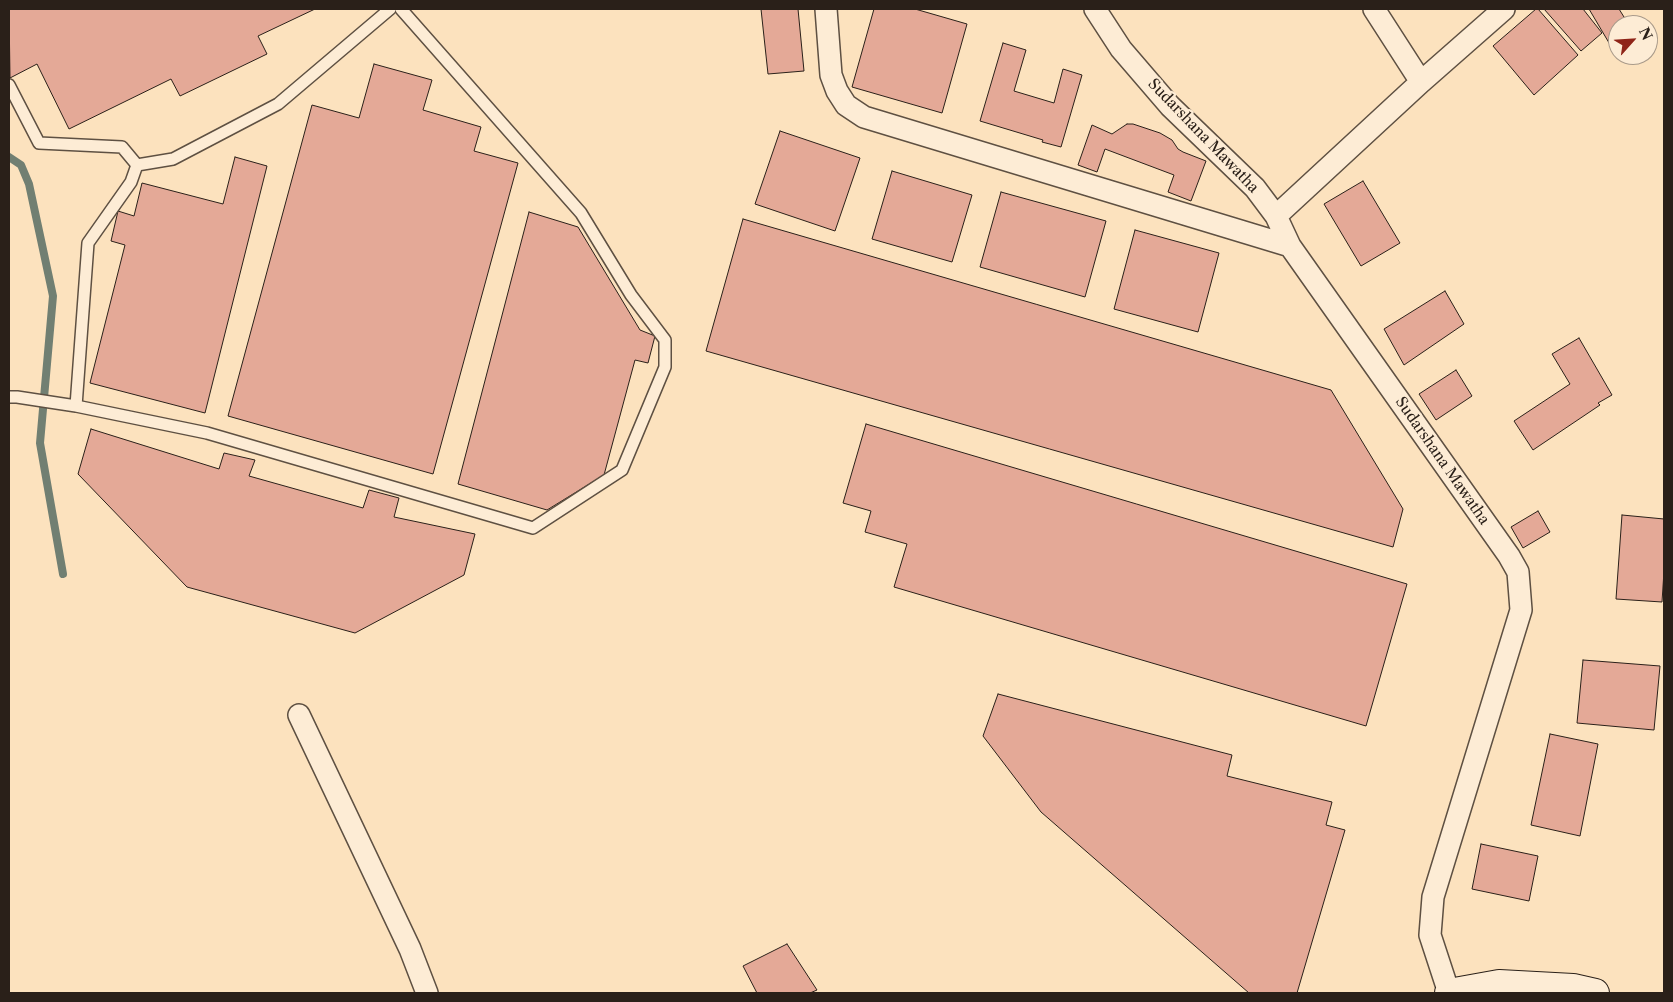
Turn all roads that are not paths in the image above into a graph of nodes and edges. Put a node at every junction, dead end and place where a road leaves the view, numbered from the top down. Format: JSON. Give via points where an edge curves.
{"nodes":[{"id":1,"x":390,"y":9,"type":"edge"},
{"id":2,"x":401,"y":9,"type":"edge"},
{"id":3,"x":826,"y":9,"type":"edge"},
{"id":4,"x":1095,"y":9,"type":"edge"},
{"id":5,"x":1374,"y":9,"type":"edge"},
{"id":6,"x":1504,"y":9,"type":"edge"},
{"id":7,"x":1420,"y":82,"type":"junction"},
{"id":8,"x":9,"y":85,"type":"edge"},
{"id":9,"x":137,"y":165,"type":"junction"},
{"id":10,"x":1276,"y":216,"type":"junction"},
{"id":11,"x":1290,"y":246,"type":"junction"},
{"id":12,"x":13,"y":397,"type":"edge"},
{"id":13,"x":76,"y":406,"type":"junction"},
{"id":14,"x":299,"y":715,"type":"dead end"},
{"id":15,"x":427,"y":993,"type":"edge"},
{"id":16,"x":1449,"y":993,"type":"edge"},
{"id":17,"x":1595,"y":993,"type":"edge"}],
"edges":[{"from":1,"to":9,"type":"lane","via":[[278,104],[173,159]]},
{"from":2,"to":13,"type":"lane","via":[[581,214],[631,295],[665,340],[665,367],[622,470],[533,528],[207,433]]},
{"from":3,"to":11,"type":"street","via":[[831,75],[836,91],[846,105],[864,117]]},
{"from":4,"to":10,"type":"street","name":"Sudarshana Mawatha","via":[[1121,49],[1170,106],[1255,188]]},
{"from":5,"to":7,"type":"street"},
{"from":6,"to":7,"type":"street"},
{"from":7,"to":10,"type":"street"},
{"from":8,"to":9,"type":"lane","via":[[40,143],[122,147]]},
{"from":9,"to":13,"type":"lane","via":[[131,182],[88,243]]},
{"from":10,"to":11,"type":"street","name":"Sudarshana Mawatha"},
{"from":11,"to":16,"type":"street","name":"Sudarshana Mawatha","via":[[1518,572],[1521,610],[1433,897],[1430,935]]},
{"from":12,"to":13,"type":"lane"},
{"from":14,"to":15,"type":"street","via":[[410,948]]},
{"from":16,"to":17,"type":"street","via":[[1499,984],[1573,988]]}]}
